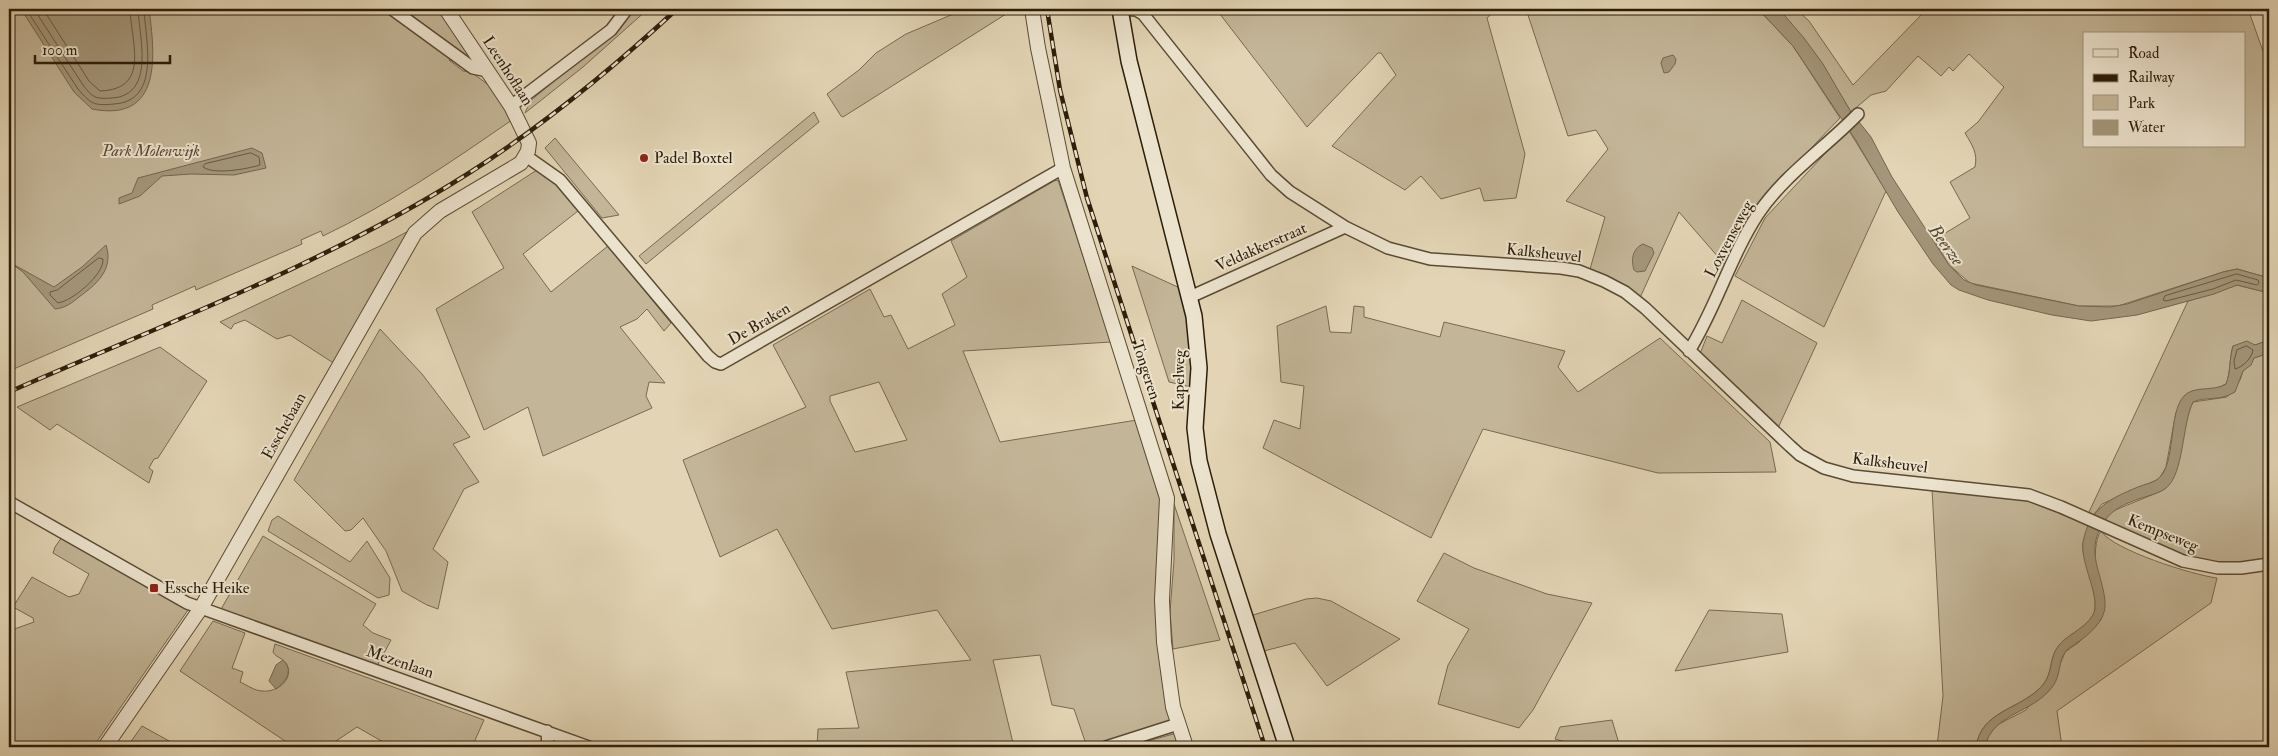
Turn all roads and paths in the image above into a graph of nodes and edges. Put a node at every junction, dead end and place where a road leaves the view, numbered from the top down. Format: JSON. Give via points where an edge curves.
{"nodes":[{"id":1,"x":392,"y":9,"type":"edge"},
{"id":2,"x":446,"y":9,"type":"edge"},
{"id":3,"x":627,"y":9,"type":"edge"},
{"id":4,"x":1032,"y":9,"type":"edge"},
{"id":5,"x":1120,"y":9,"type":"edge"},
{"id":6,"x":488,"y":71,"type":"junction"},
{"id":7,"x":511,"y":106,"type":"junction"},
{"id":8,"x":1857,"y":115,"type":"dead end"},
{"id":9,"x":526,"y":156,"type":"junction"},
{"id":10,"x":1063,"y":168,"type":"junction"},
{"id":11,"x":1345,"y":227,"type":"junction"},
{"id":12,"x":1190,"y":297,"type":"junction"},
{"id":13,"x":1689,"y":351,"type":"junction"},
{"id":14,"x":9,"y":502,"type":"edge"},
{"id":15,"x":2105,"y":527,"type":"joint"},
{"id":16,"x":2269,"y":564,"type":"edge"},
{"id":17,"x":201,"y":608,"type":"junction"},
{"id":18,"x":1178,"y":724,"type":"junction"},
{"id":19,"x":547,"y":732,"type":"junction"},
{"id":20,"x":105,"y":747,"type":"edge"},
{"id":21,"x":548,"y":747,"type":"edge"},
{"id":22,"x":589,"y":747,"type":"edge"},
{"id":23,"x":1106,"y":747,"type":"edge"},
{"id":24,"x":1186,"y":747,"type":"edge"},
{"id":25,"x":1287,"y":747,"type":"edge"}],
"edges":[{"from":1,"to":6,"type":"street","via":[[473,68]]},
{"from":2,"to":6,"type":"street","name":"Leenhoflaan"},
{"from":3,"to":7,"type":"street","via":[[611,30]]},
{"from":4,"to":10,"type":"street","name":"Tongeren"},
{"from":5,"to":11,"type":"street","name":"Kalksheuvel","via":[[1143,14],[1280,184]]},
{"from":5,"to":12,"type":"main road","name":"Kapelweg","via":[[1129,61]]},
{"from":6,"to":7,"type":"street","name":"Leenhoflaan"},
{"from":7,"to":9,"type":"street","name":"Leenhoflaan","via":[[529,143]]},
{"from":8,"to":13,"type":"street","name":"Loxvenseweg","via":[[1794,171],[1757,216]]},
{"from":9,"to":10,"type":"street","name":"De Braken","via":[[560,180],[708,356],[721,364]]},
{"from":9,"to":17,"type":"street","name":"Esschebaan","via":[[514,168],[440,211],[415,233]]},
{"from":10,"to":18,"type":"street","name":"Tongeren","via":[[1167,498],[1162,600],[1164,642]]},
{"from":11,"to":12,"type":"street","name":"Veldakkerstraat"},
{"from":11,"to":13,"type":"street","name":"Kalksheuvel","via":[[1388,248],[1430,259],[1561,268],[1591,275],[1625,292]]},
{"from":12,"to":25,"type":"main road","name":"Kapelweg","via":[[1199,360],[1195,428],[1198,461],[1218,534]]},
{"from":13,"to":15,"type":"street","name":"Kalksheuvel","via":[[1800,455],[1824,468],[1853,476],[2029,495]]},
{"from":14,"to":17,"type":"street"},
{"from":15,"to":16,"type":"street","name":"Kempseweg","via":[[2158,552],[2200,565],[2241,568]]},
{"from":17,"to":19,"type":"street","name":"Mezenlaan"},
{"from":17,"to":20,"type":"street","name":"Esschebaan"},
{"from":18,"to":23,"type":"street"},
{"from":18,"to":24,"type":"street","name":"Tongeren"},
{"from":19,"to":21,"type":"street"},
{"from":19,"to":22,"type":"street","name":"Mezenlaan"}]}
